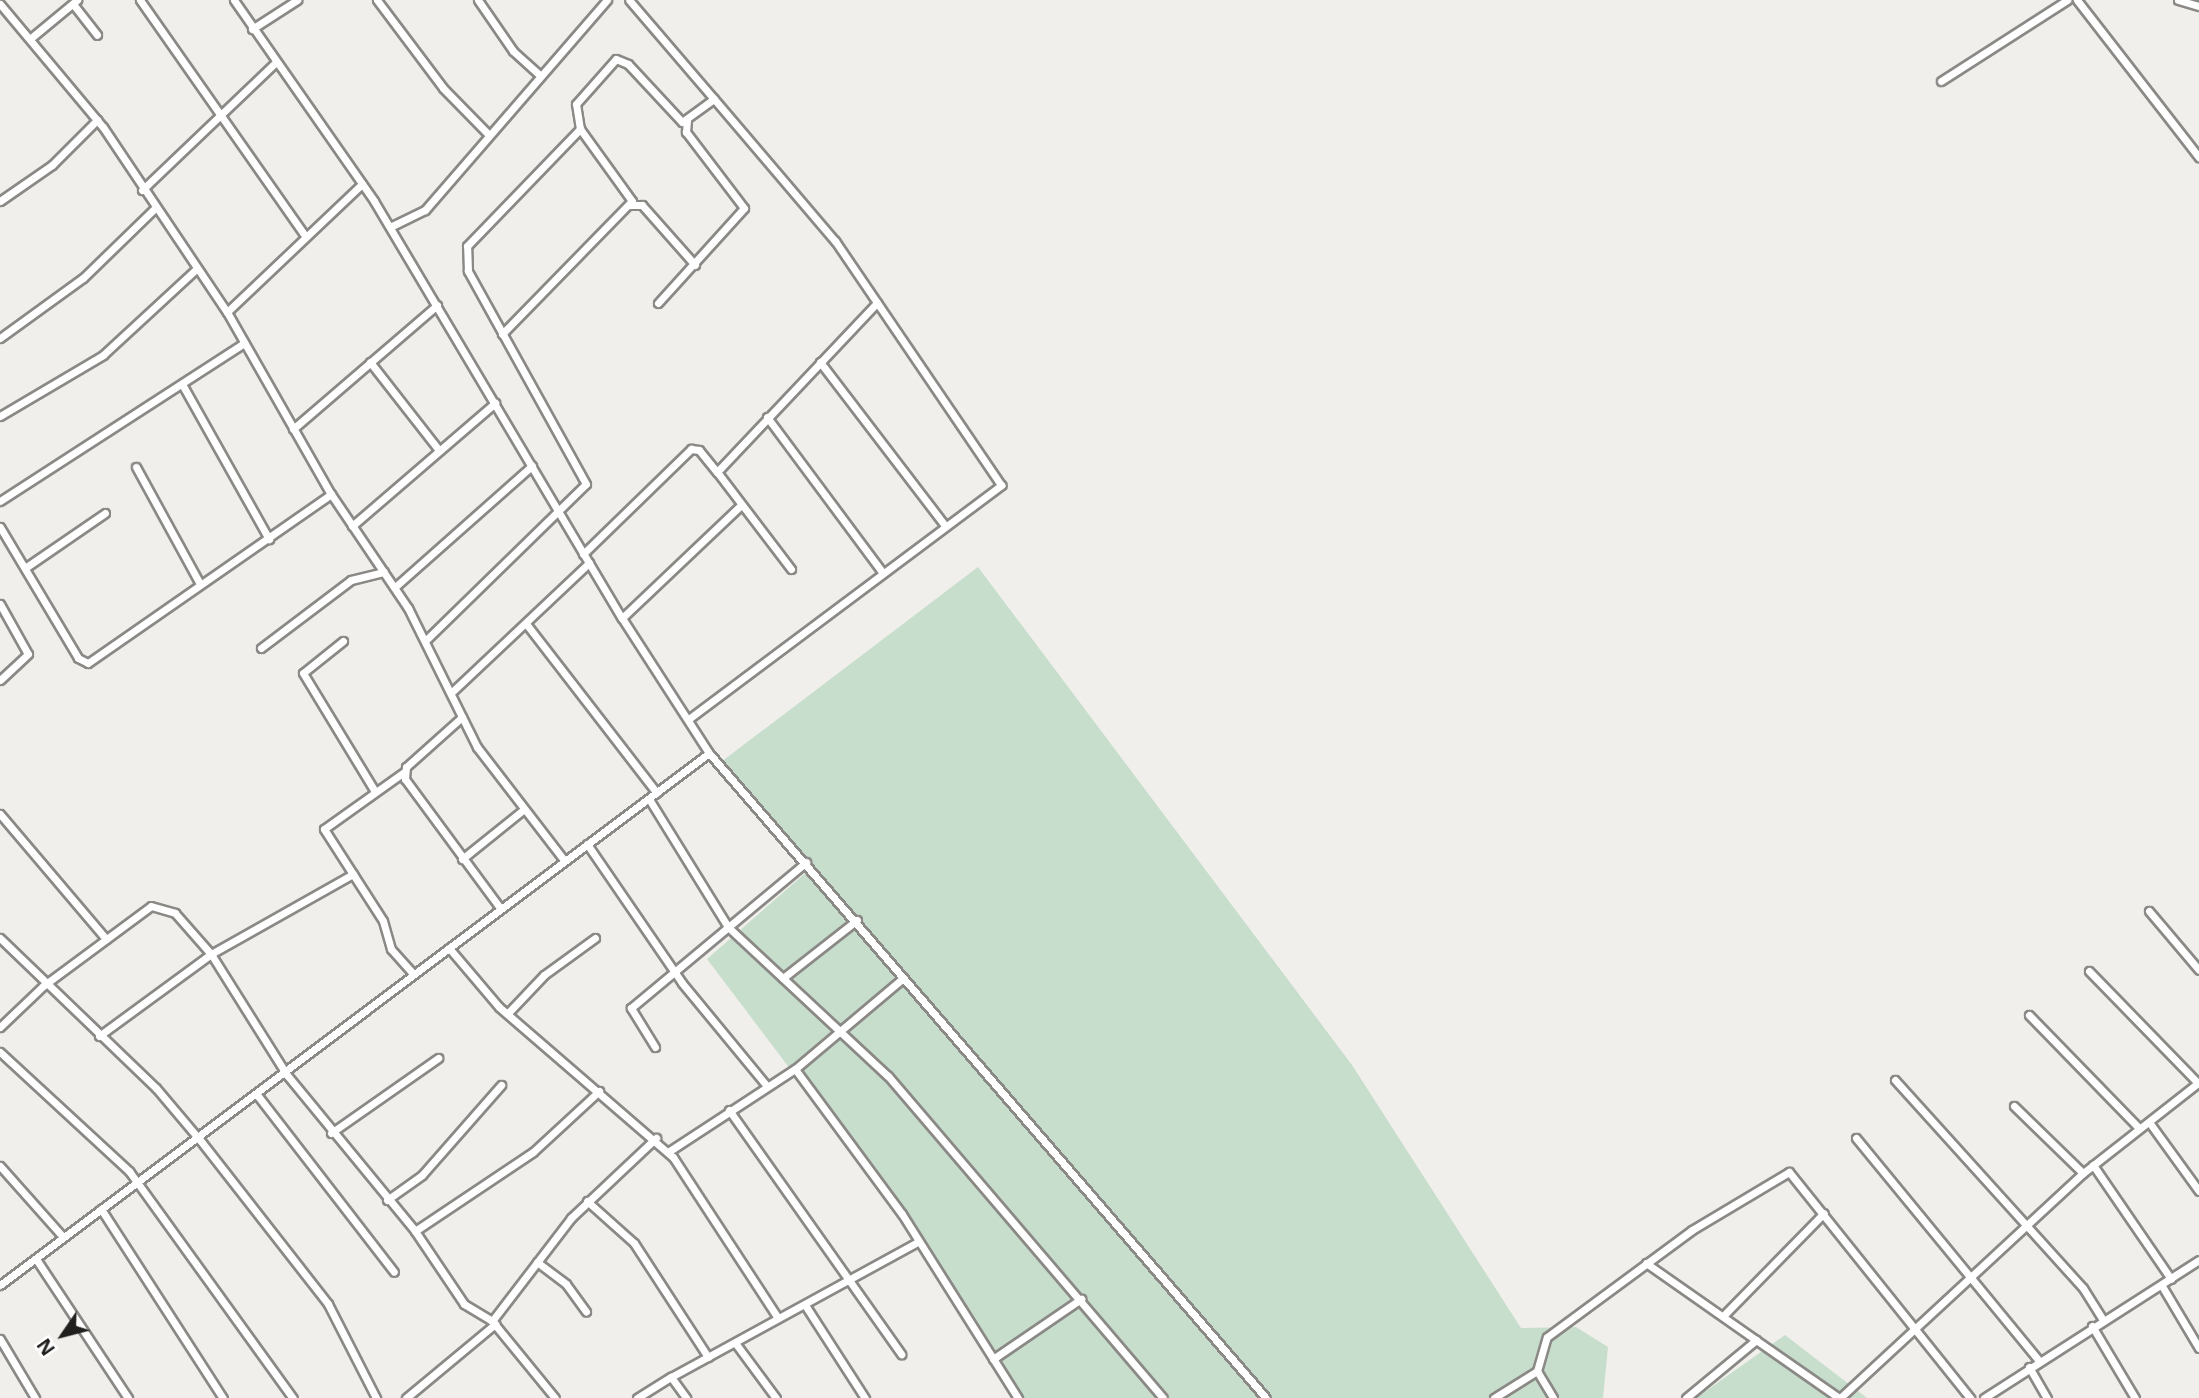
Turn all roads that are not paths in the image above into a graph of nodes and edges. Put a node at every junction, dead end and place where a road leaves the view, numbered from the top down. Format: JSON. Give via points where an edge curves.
{"nodes":[{"id":1,"x":140,"y":0,"type":"edge"},
{"id":2,"x":234,"y":0,"type":"edge"},
{"id":3,"x":297,"y":0,"type":"edge"},
{"id":4,"x":377,"y":0,"type":"edge"},
{"id":5,"x":478,"y":0,"type":"edge"},
{"id":6,"x":607,"y":0,"type":"edge"},
{"id":7,"x":629,"y":0,"type":"edge"},
{"id":8,"x":2067,"y":0,"type":"edge"},
{"id":9,"x":2077,"y":0,"type":"edge"},
{"id":10,"x":2178,"y":0,"type":"edge"},
{"id":11,"x":75,"y":2,"type":"edge"},
{"id":12,"x":0,"y":4,"type":"edge"},
{"id":13,"x":2199,"y":6,"type":"edge"},
{"id":14,"x":252,"y":29,"type":"junction"},
{"id":15,"x":97,"y":35,"type":"dead end"},
{"id":16,"x":31,"y":38,"type":"junction"},
{"id":17,"x":276,"y":62,"type":"junction"},
{"id":18,"x":540,"y":75,"type":"junction"},
{"id":19,"x":1941,"y":81,"type":"dead end"},
{"id":20,"x":714,"y":99,"type":"junction"},
{"id":21,"x":217,"y":116,"type":"junction"},
{"id":22,"x":97,"y":120,"type":"junction"},
{"id":23,"x":687,"y":121,"type":"junction"},
{"id":24,"x":580,"y":129,"type":"junction"},
{"id":25,"x":488,"y":134,"type":"junction"},
{"id":26,"x":2199,"y":157,"type":"edge"},
{"id":27,"x":362,"y":184,"type":"junction"},
{"id":28,"x":142,"y":190,"type":"junction"},
{"id":29,"x":0,"y":201,"type":"edge"},
{"id":30,"x":630,"y":205,"type":"junction"},
{"id":31,"x":153,"y":210,"type":"junction"},
{"id":32,"x":390,"y":227,"type":"junction"},
{"id":33,"x":306,"y":237,"type":"junction"},
{"id":34,"x":695,"y":265,"type":"junction"},
{"id":35,"x":195,"y":270,"type":"junction"},
{"id":36,"x":658,"y":303,"type":"dead end"},
{"id":37,"x":877,"y":303,"type":"junction"},
{"id":38,"x":437,"y":305,"type":"junction"},
{"id":39,"x":227,"y":312,"type":"junction"},
{"id":40,"x":502,"y":334,"type":"junction"},
{"id":41,"x":0,"y":338,"type":"edge"},
{"id":42,"x":244,"y":343,"type":"junction"},
{"id":43,"x":370,"y":362,"type":"junction"},
{"id":44,"x":820,"y":362,"type":"junction"},
{"id":45,"x":182,"y":384,"type":"junction"},
{"id":46,"x":495,"y":404,"type":"junction"},
{"id":47,"x":0,"y":416,"type":"edge"},
{"id":48,"x":766,"y":417,"type":"junction"},
{"id":49,"x":293,"y":429,"type":"junction"},
{"id":50,"x":438,"y":449,"type":"junction"},
{"id":51,"x":532,"y":466,"type":"junction"},
{"id":52,"x":136,"y":467,"type":"dead end"},
{"id":53,"x":717,"y":472,"type":"junction"},
{"id":54,"x":331,"y":494,"type":"junction"},
{"id":55,"x":0,"y":502,"type":"edge"},
{"id":56,"x":741,"y":505,"type":"junction"},
{"id":57,"x":105,"y":513,"type":"dead end"},
{"id":58,"x":560,"y":515,"type":"junction"},
{"id":59,"x":944,"y":524,"type":"junction"},
{"id":60,"x":352,"y":526,"type":"junction"},
{"id":61,"x":0,"y":527,"type":"edge"},
{"id":62,"x":269,"y":538,"type":"junction"},
{"id":63,"x":583,"y":554,"type":"junction"},
{"id":64,"x":589,"y":563,"type":"junction"},
{"id":65,"x":25,"y":568,"type":"junction"},
{"id":66,"x":791,"y":569,"type":"dead end"},
{"id":67,"x":384,"y":572,"type":"junction"},
{"id":68,"x":882,"y":572,"type":"junction"},
{"id":69,"x":200,"y":584,"type":"junction"},
{"id":70,"x":395,"y":587,"type":"junction"},
{"id":71,"x":0,"y":604,"type":"edge"},
{"id":72,"x":622,"y":618,"type":"junction"},
{"id":73,"x":527,"y":625,"type":"junction"},
{"id":74,"x":426,"y":640,"type":"junction"},
{"id":75,"x":343,"y":641,"type":"dead end"},
{"id":76,"x":261,"y":648,"type":"dead end"},
{"id":77,"x":0,"y":680,"type":"edge"},
{"id":78,"x":453,"y":691,"type":"junction"},
{"id":79,"x":463,"y":717,"type":"junction"},
{"id":80,"x":690,"y":718,"type":"junction"},
{"id":81,"x":709,"y":753,"type":"junction"},
{"id":82,"x":404,"y":772,"type":"junction"},
{"id":83,"x":374,"y":789,"type":"junction"},
{"id":84,"x":657,"y":793,"type":"junction"},
{"id":85,"x":649,"y":799,"type":"junction"},
{"id":86,"x":523,"y":810,"type":"junction"},
{"id":87,"x":0,"y":814,"type":"edge"},
{"id":88,"x":587,"y":844,"type":"junction"},
{"id":89,"x":462,"y":859,"type":"junction"},
{"id":90,"x":564,"y":860,"type":"junction"},
{"id":91,"x":806,"y":862,"type":"junction"},
{"id":92,"x":353,"y":874,"type":"junction"},
{"id":93,"x":500,"y":908,"type":"junction"},
{"id":94,"x":2149,"y":911,"type":"dead end"},
{"id":95,"x":857,"y":920,"type":"junction"},
{"id":96,"x":729,"y":927,"type":"junction"},
{"id":97,"x":0,"y":938,"type":"edge"},
{"id":98,"x":596,"y":938,"type":"dead end"},
{"id":99,"x":106,"y":939,"type":"junction"},
{"id":100,"x":449,"y":948,"type":"junction"},
{"id":101,"x":211,"y":954,"type":"junction"},
{"id":102,"x":2199,"y":970,"type":"edge"},
{"id":103,"x":2089,"y":971,"type":"dead end"},
{"id":104,"x":412,"y":972,"type":"junction"},
{"id":105,"x":676,"y":973,"type":"junction"},
{"id":106,"x":783,"y":978,"type":"junction"},
{"id":107,"x":902,"y":979,"type":"junction"},
{"id":108,"x":43,"y":986,"type":"junction"},
{"id":109,"x":508,"y":1013,"type":"junction"},
{"id":110,"x":2029,"y":1015,"type":"dead end"},
{"id":111,"x":0,"y":1027,"type":"edge"},
{"id":112,"x":838,"y":1031,"type":"junction"},
{"id":113,"x":99,"y":1036,"type":"junction"},
{"id":114,"x":655,"y":1047,"type":"dead end"},
{"id":115,"x":0,"y":1052,"type":"edge"},
{"id":116,"x":438,"y":1058,"type":"dead end"},
{"id":117,"x":795,"y":1069,"type":"junction"},
{"id":118,"x":287,"y":1075,"type":"junction"},
{"id":119,"x":1895,"y":1080,"type":"dead end"},
{"id":120,"x":2198,"y":1082,"type":"edge"},
{"id":121,"x":501,"y":1085,"type":"dead end"},
{"id":122,"x":767,"y":1086,"type":"junction"},
{"id":123,"x":599,"y":1091,"type":"junction"},
{"id":124,"x":258,"y":1096,"type":"junction"},
{"id":125,"x":2014,"y":1106,"type":"dead end"},
{"id":126,"x":729,"y":1110,"type":"junction"},
{"id":127,"x":2149,"y":1122,"type":"junction"},
{"id":128,"x":2139,"y":1128,"type":"junction"},
{"id":129,"x":331,"y":1133,"type":"junction"},
{"id":130,"x":656,"y":1138,"type":"junction"},
{"id":131,"x":1856,"y":1138,"type":"dead end"},
{"id":132,"x":200,"y":1140,"type":"junction"},
{"id":133,"x":668,"y":1152,"type":"junction"},
{"id":134,"x":2092,"y":1165,"type":"junction"},
{"id":135,"x":0,"y":1166,"type":"edge"},
{"id":136,"x":2083,"y":1172,"type":"junction"},
{"id":137,"x":137,"y":1182,"type":"junction"},
{"id":138,"x":2199,"y":1191,"type":"edge"},
{"id":139,"x":387,"y":1200,"type":"junction"},
{"id":140,"x":587,"y":1201,"type":"junction"},
{"id":141,"x":101,"y":1209,"type":"junction"},
{"id":142,"x":1824,"y":1213,"type":"junction"},
{"id":143,"x":2025,"y":1227,"type":"junction"},
{"id":144,"x":415,"y":1231,"type":"junction"},
{"id":145,"x":64,"y":1237,"type":"junction"},
{"id":146,"x":916,"y":1243,"type":"junction"},
{"id":147,"x":36,"y":1259,"type":"junction"},
{"id":148,"x":2199,"y":1260,"type":"edge"},
{"id":149,"x":537,"y":1262,"type":"junction"},
{"id":150,"x":1646,"y":1263,"type":"junction"},
{"id":151,"x":394,"y":1272,"type":"dead end"},
{"id":152,"x":846,"y":1279,"type":"junction"},
{"id":153,"x":1969,"y":1279,"type":"junction"},
{"id":154,"x":2171,"y":1279,"type":"junction"},
{"id":155,"x":0,"y":1285,"type":"edge"},
{"id":156,"x":2161,"y":1286,"type":"junction"},
{"id":157,"x":1081,"y":1299,"type":"junction"},
{"id":158,"x":805,"y":1305,"type":"junction"},
{"id":159,"x":586,"y":1312,"type":"dead end"},
{"id":160,"x":1725,"y":1314,"type":"junction"},
{"id":161,"x":778,"y":1318,"type":"junction"},
{"id":162,"x":2103,"y":1320,"type":"junction"},
{"id":163,"x":494,"y":1323,"type":"junction"},
{"id":164,"x":2092,"y":1326,"type":"junction"},
{"id":165,"x":1914,"y":1327,"type":"junction"},
{"id":166,"x":0,"y":1339,"type":"edge"},
{"id":167,"x":1756,"y":1340,"type":"junction"},
{"id":168,"x":737,"y":1343,"type":"junction"},
{"id":169,"x":2199,"y":1349,"type":"edge"},
{"id":170,"x":901,"y":1354,"type":"dead end"},
{"id":171,"x":708,"y":1357,"type":"junction"},
{"id":172,"x":993,"y":1359,"type":"junction"},
{"id":173,"x":2039,"y":1361,"type":"junction"},
{"id":174,"x":2029,"y":1367,"type":"junction"},
{"id":175,"x":1537,"y":1371,"type":"junction"},
{"id":176,"x":671,"y":1377,"type":"junction"},
{"id":177,"x":1014,"y":1397,"type":"edge"},
{"id":178,"x":35,"y":1398,"type":"edge"},
{"id":179,"x":128,"y":1398,"type":"edge"},
{"id":180,"x":223,"y":1398,"type":"edge"},
{"id":181,"x":293,"y":1398,"type":"edge"},
{"id":182,"x":376,"y":1398,"type":"edge"},
{"id":183,"x":406,"y":1398,"type":"edge"},
{"id":184,"x":555,"y":1398,"type":"edge"},
{"id":185,"x":637,"y":1398,"type":"edge"},
{"id":186,"x":686,"y":1398,"type":"edge"},
{"id":187,"x":776,"y":1398,"type":"edge"},
{"id":188,"x":865,"y":1398,"type":"edge"},
{"id":189,"x":1164,"y":1398,"type":"edge"},
{"id":190,"x":1266,"y":1398,"type":"edge"},
{"id":191,"x":1494,"y":1398,"type":"edge"},
{"id":192,"x":1553,"y":1398,"type":"edge"},
{"id":193,"x":1686,"y":1398,"type":"edge"},
{"id":194,"x":1840,"y":1398,"type":"edge"},
{"id":195,"x":1970,"y":1398,"type":"edge"},
{"id":196,"x":1984,"y":1398,"type":"edge"},
{"id":197,"x":2047,"y":1398,"type":"edge"},
{"id":198,"x":2135,"y":1398,"type":"edge"}],
"edges":[{"from":1,"to":21,"type":"street"},
{"from":2,"to":14,"type":"street"},
{"from":3,"to":14,"type":"street"},
{"from":4,"to":25,"type":"street","via":[[443,88]]},
{"from":5,"to":18,"type":"street","via":[[513,51]]},
{"from":6,"to":18,"type":"street"},
{"from":7,"to":20,"type":"street"},
{"from":8,"to":19,"type":"street"},
{"from":9,"to":26,"type":"street"},
{"from":10,"to":13,"type":"street"},
{"from":11,"to":15,"type":"street"},
{"from":11,"to":16,"type":"street"},
{"from":12,"to":16,"type":"street"},
{"from":14,"to":17,"type":"street"},
{"from":16,"to":22,"type":"street"},
{"from":17,"to":21,"type":"street"},
{"from":17,"to":27,"type":"street"},
{"from":18,"to":25,"type":"street"},
{"from":20,"to":23,"type":"street"},
{"from":20,"to":37,"type":"street","via":[[835,241]]},
{"from":21,"to":28,"type":"street"},
{"from":21,"to":33,"type":"street"},
{"from":22,"to":28,"type":"street"},
{"from":22,"to":29,"type":"street","via":[[52,165]]},
{"from":23,"to":24,"type":"street","via":[[676,119],[628,64],[616,59],[576,104]]},
{"from":23,"to":34,"type":"street","via":[[691,138],[744,208]]},
{"from":24,"to":30,"type":"street","via":[[631,192]]},
{"from":24,"to":40,"type":"street","via":[[464,253]]},
{"from":25,"to":32,"type":"street","via":[[425,210]]},
{"from":27,"to":32,"type":"street"},
{"from":27,"to":33,"type":"street"},
{"from":28,"to":31,"type":"street"},
{"from":30,"to":34,"type":"street","via":[[642,205]]},
{"from":30,"to":40,"type":"street"},
{"from":31,"to":35,"type":"street"},
{"from":31,"to":41,"type":"street","via":[[83,278]]},
{"from":32,"to":38,"type":"street"},
{"from":33,"to":39,"type":"street"},
{"from":34,"to":36,"type":"street"},
{"from":35,"to":39,"type":"street"},
{"from":35,"to":47,"type":"street","via":[[103,355]]},
{"from":37,"to":44,"type":"street"},
{"from":37,"to":59,"type":"street","via":[[1000,482]]},
{"from":38,"to":43,"type":"street"},
{"from":38,"to":46,"type":"street"},
{"from":39,"to":42,"type":"street"},
{"from":40,"to":58,"type":"street","via":[[582,473],[583,491]]},
{"from":42,"to":45,"type":"street"},
{"from":42,"to":49,"type":"street"},
{"from":43,"to":49,"type":"street"},
{"from":43,"to":50,"type":"street"},
{"from":44,"to":48,"type":"street"},
{"from":44,"to":59,"type":"street"},
{"from":45,"to":55,"type":"street"},
{"from":45,"to":62,"type":"street"},
{"from":46,"to":50,"type":"street"},
{"from":46,"to":51,"type":"street"},
{"from":48,"to":53,"type":"street"},
{"from":48,"to":68,"type":"street"},
{"from":49,"to":54,"type":"street"},
{"from":50,"to":60,"type":"street"},
{"from":51,"to":58,"type":"street"},
{"from":51,"to":70,"type":"street"},
{"from":52,"to":69,"type":"street"},
{"from":53,"to":56,"type":"street"},
{"from":53,"to":63,"type":"street","via":[[699,450],[691,449]]},
{"from":54,"to":60,"type":"street"},
{"from":54,"to":62,"type":"street"},
{"from":56,"to":66,"type":"street"},
{"from":56,"to":72,"type":"street"},
{"from":57,"to":65,"type":"street"},
{"from":58,"to":63,"type":"street"},
{"from":58,"to":74,"type":"street","via":[[499,566]]},
{"from":59,"to":68,"type":"street"},
{"from":60,"to":67,"type":"street"},
{"from":61,"to":65,"type":"street"},
{"from":62,"to":69,"type":"street"},
{"from":63,"to":64,"type":"street"},
{"from":64,"to":72,"type":"street"},
{"from":64,"to":73,"type":"street"},
{"from":65,"to":69,"type":"street","via":[[83,663]]},
{"from":67,"to":70,"type":"street"},
{"from":67,"to":76,"type":"street","via":[[351,580]]},
{"from":68,"to":80,"type":"street"},
{"from":70,"to":74,"type":"street"},
{"from":71,"to":77,"type":"street","via":[[28,654]]},
{"from":72,"to":80,"type":"street"},
{"from":73,"to":78,"type":"street"},
{"from":73,"to":84,"type":"street"},
{"from":74,"to":78,"type":"street"},
{"from":75,"to":83,"type":"street","via":[[303,673]]},
{"from":78,"to":79,"type":"street"},
{"from":79,"to":82,"type":"street"},
{"from":79,"to":86,"type":"street"},
{"from":80,"to":81,"type":"street"},
{"from":81,"to":84,"type":"street"},
{"from":81,"to":91,"type":"street"},
{"from":82,"to":83,"type":"street"},
{"from":82,"to":89,"type":"street"},
{"from":83,"to":92,"type":"street","via":[[324,829]]},
{"from":84,"to":85,"type":"street"},
{"from":85,"to":88,"type":"street"},
{"from":85,"to":96,"type":"street"},
{"from":86,"to":89,"type":"street"},
{"from":86,"to":90,"type":"street"},
{"from":87,"to":99,"type":"street"},
{"from":88,"to":90,"type":"street"},
{"from":88,"to":105,"type":"street"},
{"from":89,"to":93,"type":"street"},
{"from":90,"to":93,"type":"street"},
{"from":91,"to":95,"type":"street"},
{"from":91,"to":96,"type":"street"},
{"from":92,"to":101,"type":"street"},
{"from":92,"to":104,"type":"street","via":[[383,921],[391,949]]},
{"from":93,"to":100,"type":"street"},
{"from":94,"to":102,"type":"street"},
{"from":95,"to":106,"type":"street"},
{"from":95,"to":107,"type":"street"},
{"from":96,"to":105,"type":"street"},
{"from":96,"to":106,"type":"street"},
{"from":97,"to":108,"type":"street"},
{"from":98,"to":109,"type":"street","via":[[544,975]]},
{"from":99,"to":101,"type":"street","via":[[151,906],[175,913]]},
{"from":99,"to":108,"type":"street"},
{"from":100,"to":104,"type":"street"},
{"from":100,"to":109,"type":"street"},
{"from":101,"to":113,"type":"street"},
{"from":101,"to":118,"type":"street"},
{"from":103,"to":120,"type":"street"},
{"from":104,"to":118,"type":"street"},
{"from":105,"to":114,"type":"street","via":[[629,1012]]},
{"from":105,"to":122,"type":"street"},
{"from":106,"to":112,"type":"street"},
{"from":107,"to":112,"type":"street"},
{"from":107,"to":190,"type":"street"},
{"from":108,"to":111,"type":"street"},
{"from":108,"to":113,"type":"street"},
{"from":109,"to":123,"type":"street"},
{"from":110,"to":128,"type":"street"},
{"from":112,"to":117,"type":"street"},
{"from":112,"to":157,"type":"street","via":[[888,1076],[944,1149]]},
{"from":113,"to":132,"type":"street"},
{"from":115,"to":137,"type":"street"},
{"from":116,"to":129,"type":"street"},
{"from":117,"to":122,"type":"street"},
{"from":117,"to":146,"type":"street","via":[[902,1214]]},
{"from":118,"to":124,"type":"street"},
{"from":118,"to":129,"type":"street"},
{"from":119,"to":143,"type":"street"},
{"from":120,"to":127,"type":"street"},
{"from":121,"to":139,"type":"street","via":[[422,1175]]},
{"from":122,"to":126,"type":"street"},
{"from":123,"to":130,"type":"street"},
{"from":123,"to":144,"type":"street","via":[[533,1152]]},
{"from":124,"to":132,"type":"street"},
{"from":124,"to":151,"type":"street"},
{"from":125,"to":136,"type":"street"},
{"from":126,"to":133,"type":"street"},
{"from":126,"to":152,"type":"street"},
{"from":127,"to":128,"type":"street"},
{"from":127,"to":138,"type":"street"},
{"from":128,"to":134,"type":"street"},
{"from":129,"to":139,"type":"street"},
{"from":130,"to":133,"type":"street"},
{"from":130,"to":140,"type":"street"},
{"from":131,"to":153,"type":"street"},
{"from":132,"to":137,"type":"street"},
{"from":132,"to":182,"type":"street","via":[[328,1304]]},
{"from":133,"to":161,"type":"street"},
{"from":134,"to":136,"type":"street"},
{"from":134,"to":154,"type":"street"},
{"from":135,"to":145,"type":"street"},
{"from":136,"to":143,"type":"street"},
{"from":137,"to":141,"type":"street"},
{"from":137,"to":181,"type":"street"},
{"from":139,"to":144,"type":"street"},
{"from":140,"to":149,"type":"street"},
{"from":140,"to":171,"type":"street","via":[[634,1243]]},
{"from":141,"to":145,"type":"street"},
{"from":141,"to":180,"type":"street"},
{"from":142,"to":150,"type":"street","via":[[1789,1172]]},
{"from":142,"to":160,"type":"street"},
{"from":142,"to":165,"type":"street"},
{"from":143,"to":153,"type":"street"},
{"from":143,"to":162,"type":"street"},
{"from":144,"to":163,"type":"street","via":[[464,1304]]},
{"from":145,"to":147,"type":"street"},
{"from":146,"to":152,"type":"street"},
{"from":146,"to":172,"type":"street"},
{"from":147,"to":155,"type":"street"},
{"from":147,"to":179,"type":"street"},
{"from":148,"to":154,"type":"street"},
{"from":149,"to":159,"type":"street"},
{"from":149,"to":163,"type":"street"},
{"from":150,"to":160,"type":"street"},
{"from":150,"to":175,"type":"street","via":[[1547,1337]]},
{"from":152,"to":158,"type":"street"},
{"from":152,"to":170,"type":"street"},
{"from":153,"to":165,"type":"street"},
{"from":153,"to":173,"type":"street"},
{"from":154,"to":156,"type":"street"},
{"from":156,"to":162,"type":"street"},
{"from":156,"to":169,"type":"street"},
{"from":157,"to":172,"type":"street"},
{"from":157,"to":189,"type":"street"},
{"from":158,"to":161,"type":"street"},
{"from":158,"to":188,"type":"street"},
{"from":160,"to":167,"type":"street"},
{"from":161,"to":168,"type":"street"},
{"from":162,"to":164,"type":"street"},
{"from":163,"to":183,"type":"street"},
{"from":163,"to":184,"type":"street"},
{"from":164,"to":173,"type":"street"},
{"from":164,"to":198,"type":"street"},
{"from":165,"to":194,"type":"street"},
{"from":165,"to":195,"type":"street"},
{"from":166,"to":178,"type":"street"},
{"from":167,"to":193,"type":"street"},
{"from":167,"to":194,"type":"street"},
{"from":168,"to":171,"type":"street"},
{"from":168,"to":187,"type":"street"},
{"from":171,"to":176,"type":"street"},
{"from":172,"to":177,"type":"street"},
{"from":173,"to":174,"type":"street"},
{"from":174,"to":196,"type":"street"},
{"from":174,"to":197,"type":"street"},
{"from":175,"to":191,"type":"street"},
{"from":175,"to":192,"type":"street"},
{"from":176,"to":185,"type":"street"},
{"from":176,"to":186,"type":"street"}]}
